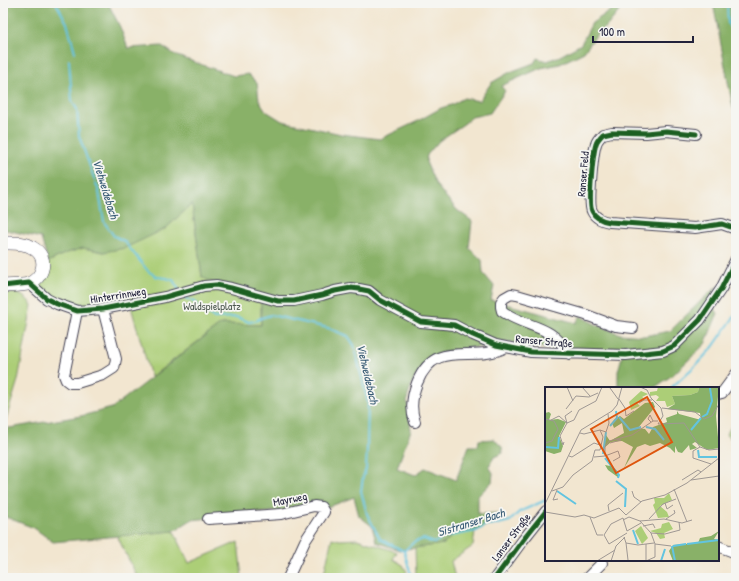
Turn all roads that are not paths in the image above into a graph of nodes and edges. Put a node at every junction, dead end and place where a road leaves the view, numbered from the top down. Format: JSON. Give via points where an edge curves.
{"nodes":[{"id":1,"x":696,"y":134,"type":"dead end"},
{"id":2,"x":736,"y":229,"type":"edge"},
{"id":3,"x":3,"y":243,"type":"edge"},
{"id":4,"x":736,"y":259,"type":"edge"},
{"id":5,"x":29,"y":283,"type":"junction"},
{"id":6,"x":216,"y":285,"type":"joint"},
{"id":7,"x":3,"y":286,"type":"edge"},
{"id":8,"x":103,"y":309,"type":"junction"},
{"id":9,"x":77,"y":311,"type":"junction"},
{"id":10,"x":633,"y":328,"type":"dead end"},
{"id":11,"x":506,"y":347,"type":"junction"},
{"id":12,"x":569,"y":354,"type":"junction"},
{"id":13,"x":736,"y":374,"type":"edge"},
{"id":14,"x":719,"y":394,"type":"edge"},
{"id":15,"x":415,"y":422,"type":"dead end"},
{"id":16,"x":545,"y":512,"type":"edge"},
{"id":17,"x":208,"y":519,"type":"dead end"},
{"id":18,"x":719,"y":546,"type":"edge"},
{"id":19,"x":736,"y":553,"type":"edge"},
{"id":20,"x":602,"y":563,"type":"dead end"},
{"id":21,"x":288,"y":578,"type":"edge"},
{"id":22,"x":496,"y":578,"type":"edge"},
{"id":23,"x":587,"y":578,"type":"edge"}],
"edges":[{"from":1,"to":2,"type":"street","name":"Ranser Feld","via":[[666,131],[603,134],[596,143],[594,152],[590,200],[592,211],[601,220],[610,222],[694,228],[722,224]]},
{"from":3,"to":5,"type":"main road","via":[[27,245],[42,257],[42,270]]},
{"from":4,"to":12,"type":"street","name":"Ranser Straße","via":[[718,296],[698,323],[670,349],[626,355]]},
{"from":5,"to":7,"type":"main road"},
{"from":5,"to":9,"type":"street","name":"Hinterrinnweg","via":[[47,299]]},
{"from":6,"to":8,"type":"street","name":"Hinterrinnweg","via":[[165,298]]},
{"from":6,"to":11,"type":"street","name":"Ranser Straße","via":[[278,301],[294,301],[343,290],[369,291],[380,300],[422,322],[454,325]]},
{"from":8,"to":9,"type":"street","name":"Hinterrinnweg"},
{"from":8,"to":9,"type":"street","name":"Hinterrinnweg","via":[[116,359],[115,366],[103,375],[74,384],[66,380],[64,375]]},
{"from":10,"to":12,"type":"street","via":[[616,326],[533,298],[511,294],[504,298],[501,306],[504,314],[536,326],[556,338]]},
{"from":11,"to":12,"type":"street","name":"Ranser Straße","via":[[531,352]]},
{"from":11,"to":15,"type":"street","via":[[492,353],[442,356],[434,360],[424,371],[414,392],[412,404]]},
{"from":13,"to":14,"type":"street"},
{"from":16,"to":22,"type":"street","name":"Lanser Straße"},
{"from":17,"to":21,"type":"street","name":"Mayrweg","via":[[281,514],[314,506],[321,507],[324,512],[305,541]]},
{"from":18,"to":19,"type":"street"},
{"from":20,"to":23,"type":"street"}]}
